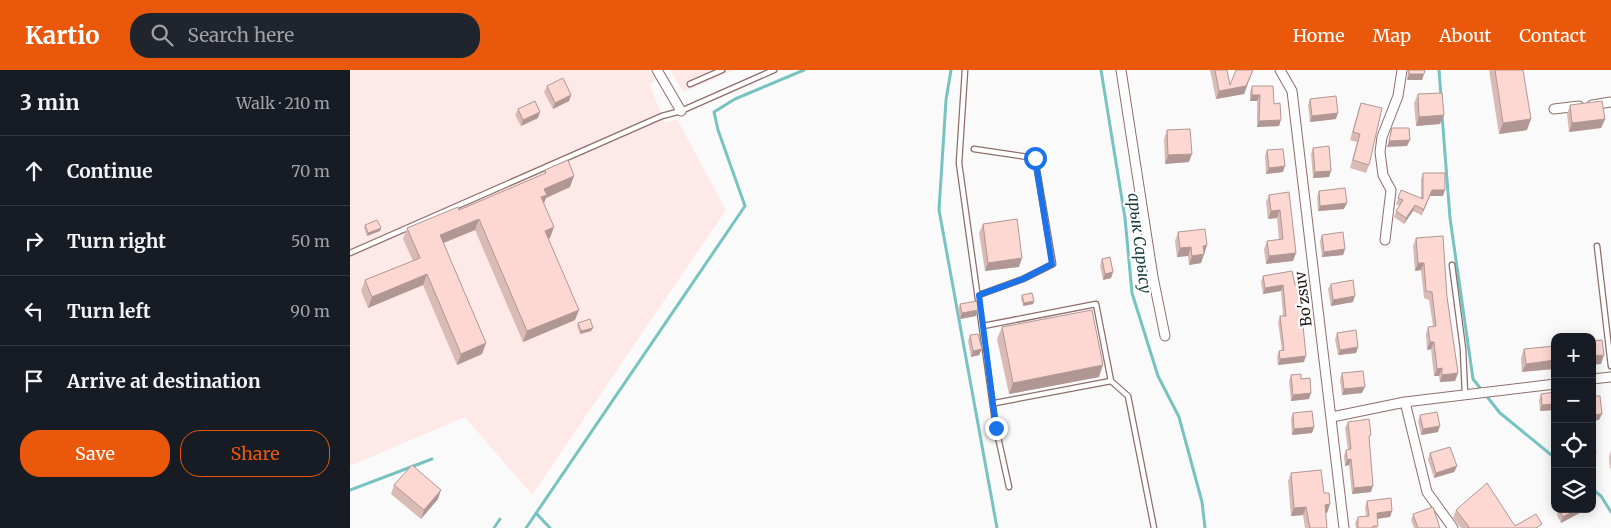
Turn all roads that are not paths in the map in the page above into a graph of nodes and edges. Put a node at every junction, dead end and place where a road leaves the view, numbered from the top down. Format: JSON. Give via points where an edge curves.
{"nodes":[{"id":1,"x":657,"y":70,"type":"edge"},
{"id":2,"x":722,"y":70,"type":"edge"},
{"id":3,"x":774,"y":70,"type":"edge"},
{"id":4,"x":965,"y":70,"type":"edge"},
{"id":5,"x":1121,"y":70,"type":"edge"},
{"id":6,"x":1280,"y":70,"type":"edge"},
{"id":7,"x":1402,"y":70,"type":"edge"},
{"id":8,"x":690,"y":84,"type":"dead end"},
{"id":9,"x":1611,"y":102,"type":"edge"},
{"id":10,"x":1554,"y":109,"type":"dead end"},
{"id":11,"x":681,"y":111,"type":"junction"},
{"id":12,"x":974,"y":149,"type":"dead end"},
{"id":13,"x":1386,"y":240,"type":"dead end"},
{"id":14,"x":1597,"y":246,"type":"dead end"},
{"id":15,"x":350,"y":254,"type":"edge"},
{"id":16,"x":1452,"y":265,"type":"dead end"},
{"id":17,"x":979,"y":295,"type":"junction"},
{"id":18,"x":983,"y":326,"type":"junction"},
{"id":19,"x":1165,"y":336,"type":"dead end"},
{"id":20,"x":1611,"y":366,"type":"edge"},
{"id":21,"x":1611,"y":377,"type":"edge"},
{"id":22,"x":1596,"y":379,"type":"edge"},
{"id":23,"x":1111,"y":381,"type":"junction"},
{"id":24,"x":1551,"y":384,"type":"edge"},
{"id":25,"x":1468,"y":393,"type":"junction"},
{"id":26,"x":1405,"y":402,"type":"junction"},
{"id":27,"x":994,"y":403,"type":"junction"},
{"id":28,"x":1332,"y":417,"type":"junction"},
{"id":29,"x":1009,"y":487,"type":"dead end"},
{"id":30,"x":1154,"y":528,"type":"edge"},
{"id":31,"x":1344,"y":528,"type":"edge"},
{"id":32,"x":1453,"y":528,"type":"edge"}],
"edges":[{"from":1,"to":11,"type":"street"},
{"from":2,"to":8,"type":"lane"},
{"from":3,"to":11,"type":"lane"},
{"from":4,"to":17,"type":"lane","via":[[959,163]]},
{"from":5,"to":19,"type":"street"},
{"from":6,"to":28,"type":"street","name":"Bo'zsuv","via":[[1292,91]]},
{"from":7,"to":13,"type":"street","via":[[1398,96],[1380,152],[1383,175],[1391,190]]},
{"from":9,"to":10,"type":"street"},
{"from":11,"to":15,"type":"lane","via":[[662,116]]},
{"from":12,"to":17,"type":"lane","via":[[1035,158],[1052,264]]},
{"from":14,"to":20,"type":"lane"},
{"from":16,"to":25,"type":"lane"},
{"from":17,"to":18,"type":"lane"},
{"from":18,"to":23,"type":"lane","via":[[1096,304]]},
{"from":18,"to":27,"type":"lane"},
{"from":21,"to":22,"type":"street"},
{"from":23,"to":27,"type":"lane"},
{"from":23,"to":30,"type":"lane","via":[[1128,396]]},
{"from":24,"to":25,"type":"street"},
{"from":25,"to":26,"type":"street"},
{"from":26,"to":28,"type":"street"},
{"from":26,"to":32,"type":"street","via":[[1427,492]]},
{"from":27,"to":29,"type":"lane"},
{"from":28,"to":31,"type":"street","name":"Bo'zsuv"}]}
